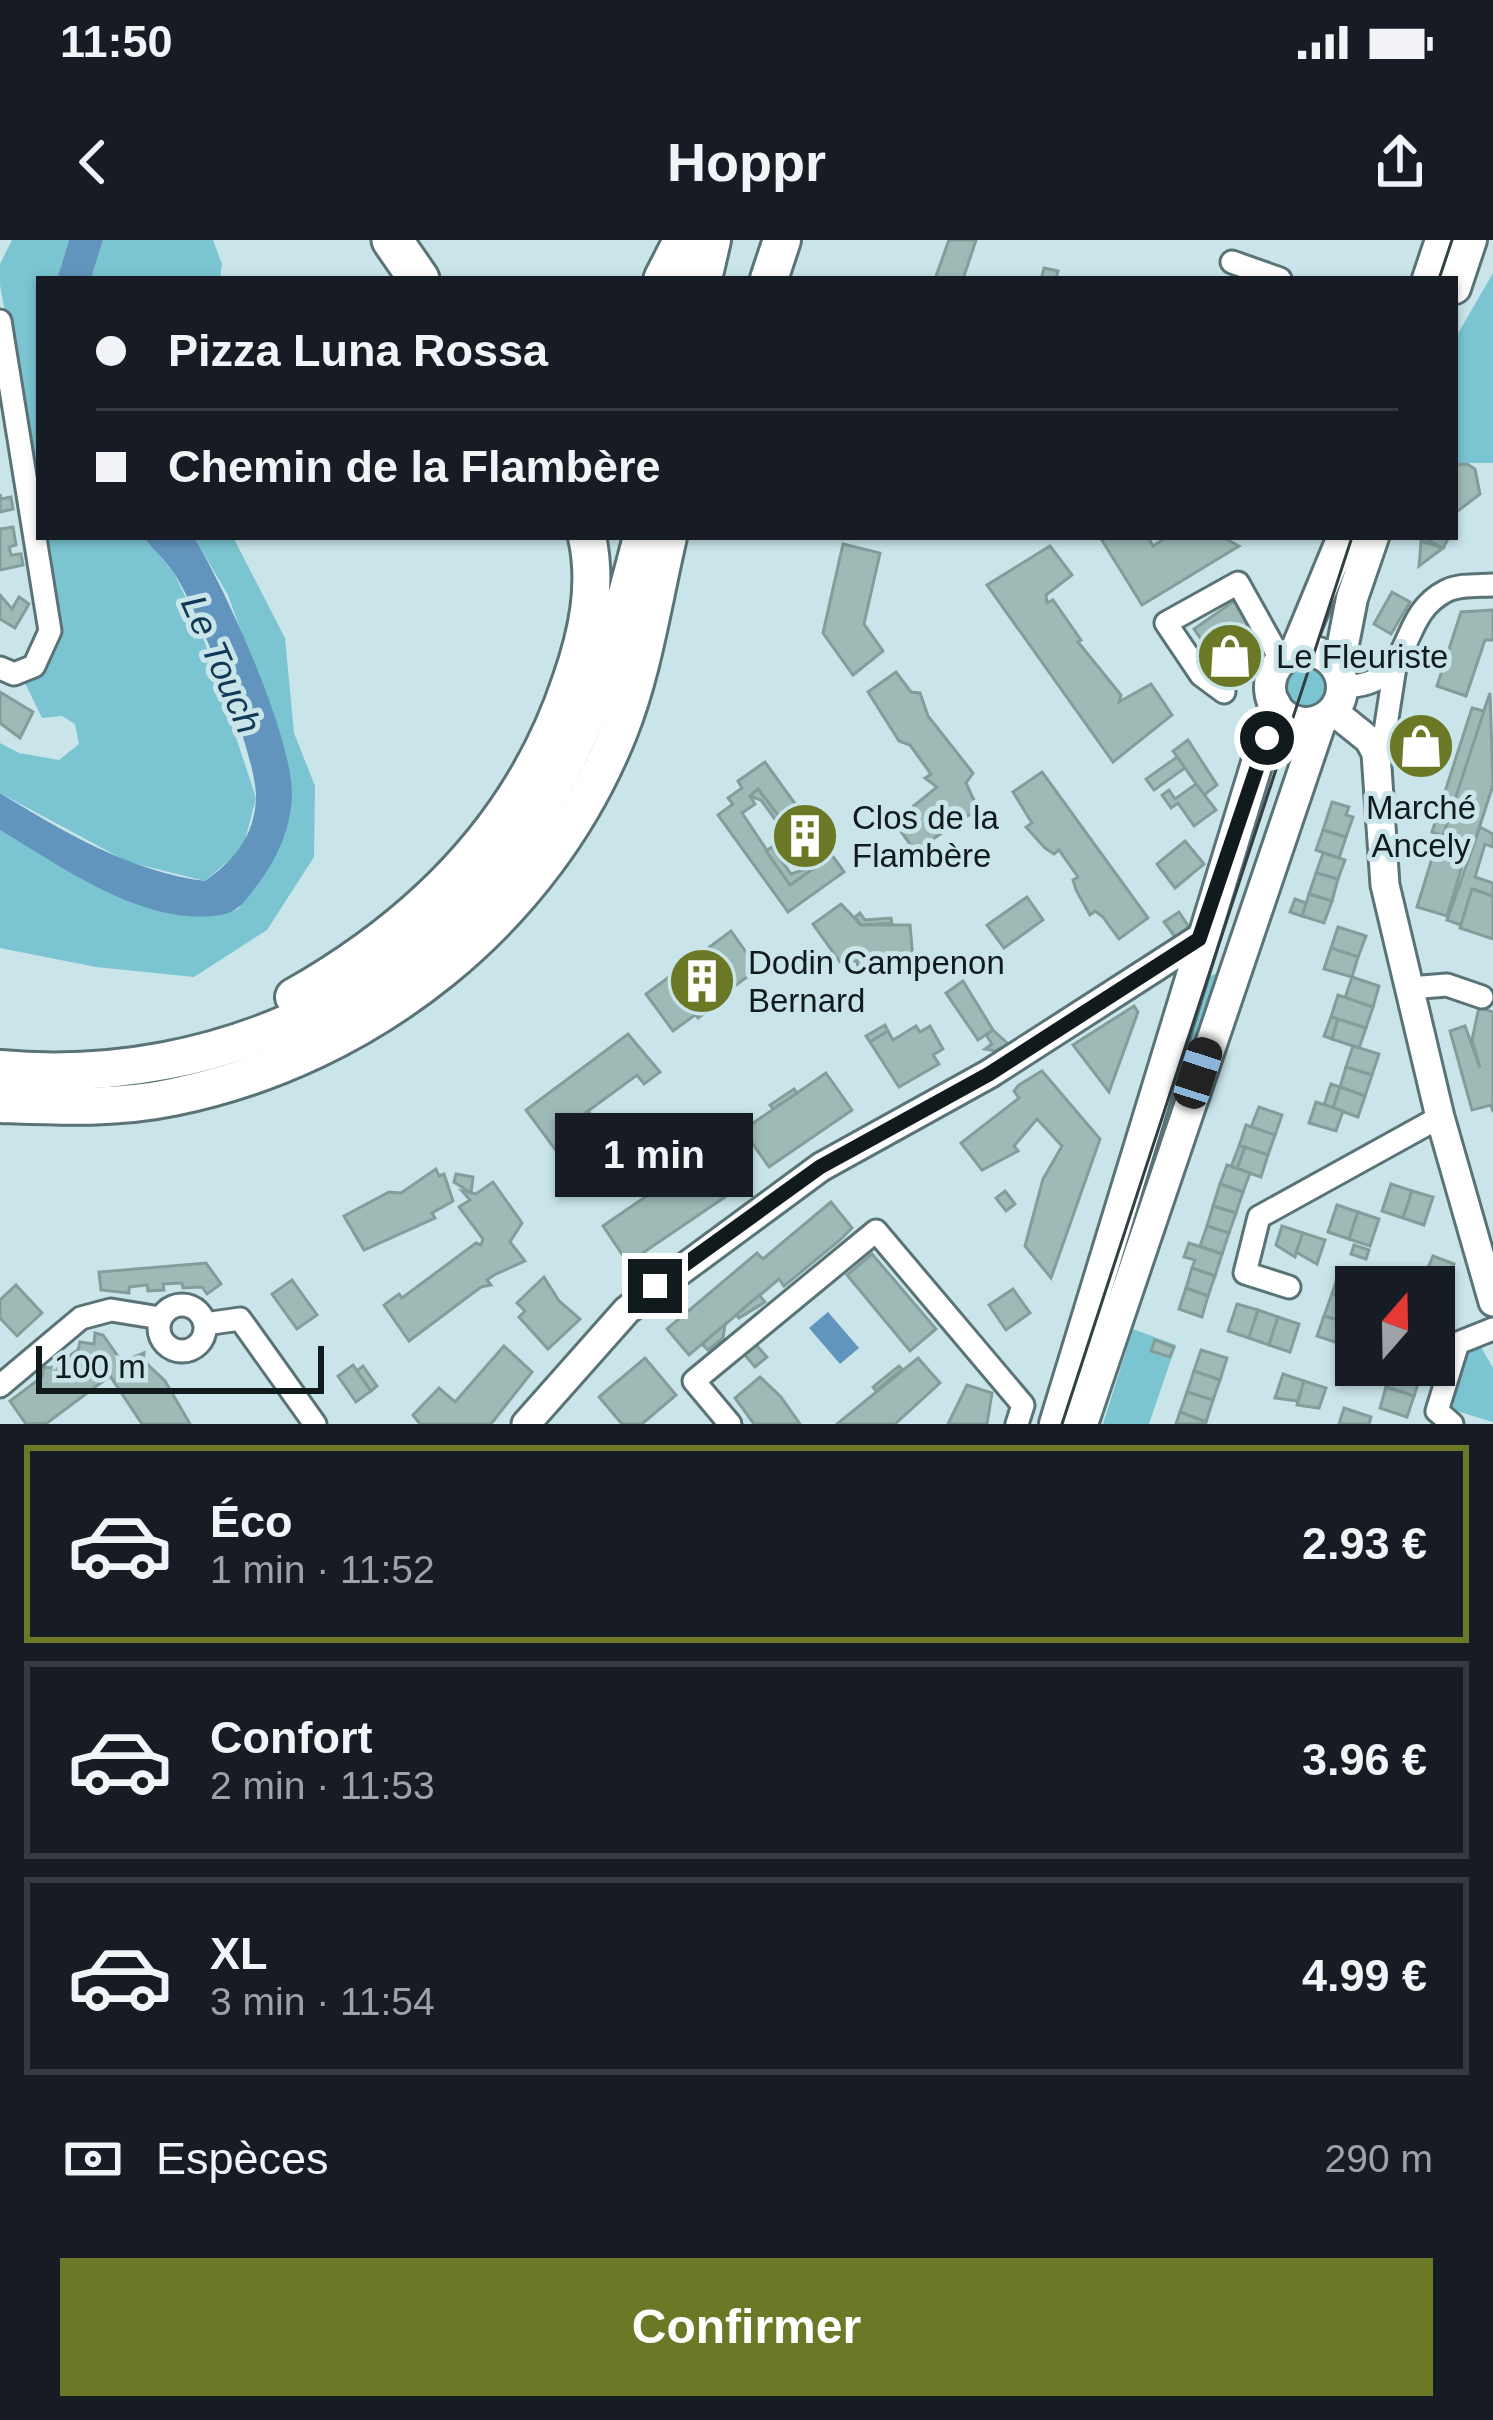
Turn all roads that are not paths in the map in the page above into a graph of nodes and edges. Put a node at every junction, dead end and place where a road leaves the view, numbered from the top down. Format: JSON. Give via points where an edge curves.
{"nodes":[{"id":1,"x":373,"y":240,"type":"edge"},
{"id":2,"x":392,"y":240,"type":"edge"},
{"id":3,"x":684,"y":240,"type":"edge"},
{"id":4,"x":712,"y":240,"type":"edge"},
{"id":5,"x":737,"y":240,"type":"edge"},
{"id":6,"x":782,"y":240,"type":"edge"},
{"id":7,"x":1441,"y":240,"type":"edge"},
{"id":8,"x":1471,"y":240,"type":"edge"},
{"id":9,"x":1232,"y":262,"type":"dead end"},
{"id":10,"x":393,"y":276,"type":"edge"},
{"id":11,"x":417,"y":276,"type":"edge"},
{"id":12,"x":666,"y":276,"type":"edge"},
{"id":13,"x":704,"y":276,"type":"edge"},
{"id":14,"x":729,"y":276,"type":"edge"},
{"id":15,"x":770,"y":276,"type":"edge"},
{"id":16,"x":1272,"y":276,"type":"edge"},
{"id":17,"x":1429,"y":276,"type":"edge"},
{"id":18,"x":1458,"y":279,"type":"edge"},
{"id":19,"x":0,"y":322,"type":"edge"},
{"id":20,"x":587,"y":540,"type":"edge"},
{"id":21,"x":641,"y":540,"type":"edge"},
{"id":22,"x":667,"y":540,"type":"edge"},
{"id":23,"x":691,"y":540,"type":"edge"},
{"id":24,"x":1342,"y":540,"type":"edge"},
{"id":25,"x":1371,"y":540,"type":"edge"},
{"id":26,"x":1493,"y":586,"type":"edge"},
{"id":27,"x":1288,"y":657,"type":"junction"},
{"id":28,"x":1395,"y":667,"type":"junction"},
{"id":29,"x":0,"y":668,"type":"edge"},
{"id":30,"x":1224,"y":692,"type":"dead end"},
{"id":31,"x":1334,"y":697,"type":"junction"},
{"id":32,"x":1274,"y":704,"type":"junction"},
{"id":33,"x":621,"y":728,"type":"junction"},
{"id":34,"x":1376,"y":753,"type":"junction"},
{"id":35,"x":1199,"y":939,"type":"junction"},
{"id":36,"x":1239,"y":950,"type":"junction"},
{"id":37,"x":1192,"y":970,"type":"junction"},
{"id":38,"x":1131,"y":985,"type":"junction"},
{"id":39,"x":1409,"y":988,"type":"junction"},
{"id":40,"x":1482,"y":997,"type":"dead end"},
{"id":41,"x":0,"y":1053,"type":"edge"},
{"id":42,"x":0,"y":1069,"type":"edge"},
{"id":43,"x":0,"y":1104,"type":"edge"},
{"id":44,"x":1440,"y":1117,"type":"junction"},
{"id":45,"x":1289,"y":1287,"type":"dead end"},
{"id":46,"x":1493,"y":1302,"type":"edge"},
{"id":47,"x":160,"y":1318,"type":"junction"},
{"id":48,"x":205,"y":1324,"type":"junction"},
{"id":49,"x":1493,"y":1329,"type":"edge"},
{"id":50,"x":0,"y":1387,"type":"edge"},
{"id":51,"x":1020,"y":1414,"type":"edge"},
{"id":52,"x":315,"y":1424,"type":"edge"},
{"id":53,"x":526,"y":1424,"type":"edge"},
{"id":54,"x":730,"y":1424,"type":"edge"},
{"id":55,"x":1055,"y":1424,"type":"edge"},
{"id":56,"x":1082,"y":1424,"type":"edge"},
{"id":57,"x":1452,"y":1424,"type":"edge"}],
"edges":[{"from":1,"to":10,"type":"highway"},
{"from":2,"to":11,"type":"highway"},
{"from":3,"to":12,"type":"highway"},
{"from":4,"to":13,"type":"highway"},
{"from":5,"to":14,"type":"highway"},
{"from":6,"to":15,"type":"highway"},
{"from":7,"to":17,"type":"main road"},
{"from":8,"to":18,"type":"main road"},
{"from":9,"to":16,"type":"street"},
{"from":19,"to":29,"type":"street","via":[[50,632],[34,666],[14,674]]},
{"from":20,"to":41,"type":"highway","via":[[589,619],[554,731],[522,791],[431,900],[319,982],[222,1028],[121,1052]]},
{"from":21,"to":42,"type":"highway","via":[[597,690],[555,782],[479,890],[431,936],[304,1019],[230,1048],[103,1070]]},
{"from":22,"to":33,"type":"highway"},
{"from":23,"to":33,"type":"highway","via":[[639,705]]},
{"from":24,"to":27,"type":"main road"},
{"from":25,"to":31,"type":"main road"},
{"from":26,"to":28,"type":"street","via":[[1444,592]]},
{"from":27,"to":30,"type":"street","via":[[1238,583],[1166,623]]},
{"from":27,"to":31,"type":"main road","via":[[1314,652]]},
{"from":27,"to":32,"type":"main road","via":[[1270,684]]},
{"from":28,"to":31,"type":"street"},
{"from":28,"to":34,"type":"street"},
{"from":31,"to":32,"type":"main road","via":[[1300,723]]},
{"from":31,"to":34,"type":"street"},
{"from":31,"to":36,"type":"main road"},
{"from":32,"to":35,"type":"main road"},
{"from":33,"to":43,"type":"highway","via":[[568,832],[518,897],[455,961],[394,1006],[255,1075],[171,1098]]},
{"from":34,"to":39,"type":"street","via":[[1385,885]]},
{"from":35,"to":37,"type":"main road"},
{"from":35,"to":38,"type":"street"},
{"from":36,"to":37,"type":"street"},
{"from":36,"to":56,"type":"main road"},
{"from":37,"to":38,"type":"street"},
{"from":37,"to":55,"type":"main road"},
{"from":38,"to":53,"type":"street","via":[[820,1167],[655,1286]]},
{"from":39,"to":40,"type":"street","via":[[1448,985]]},
{"from":39,"to":44,"type":"street"},
{"from":44,"to":45,"type":"street","via":[[1259,1217],[1245,1274]]},
{"from":44,"to":46,"type":"street"},
{"from":47,"to":48,"type":"street","via":[[188,1305]]},
{"from":47,"to":48,"type":"street","via":[[167,1347],[182,1352],[199,1345]]},
{"from":47,"to":50,"type":"street","via":[[111,1310],[81,1318]]},
{"from":48,"to":52,"type":"street","via":[[240,1319]]},
{"from":49,"to":57,"type":"street","via":[[1458,1343],[1437,1411]]},
{"from":51,"to":54,"type":"street","via":[[876,1231],[694,1381]]}]}
